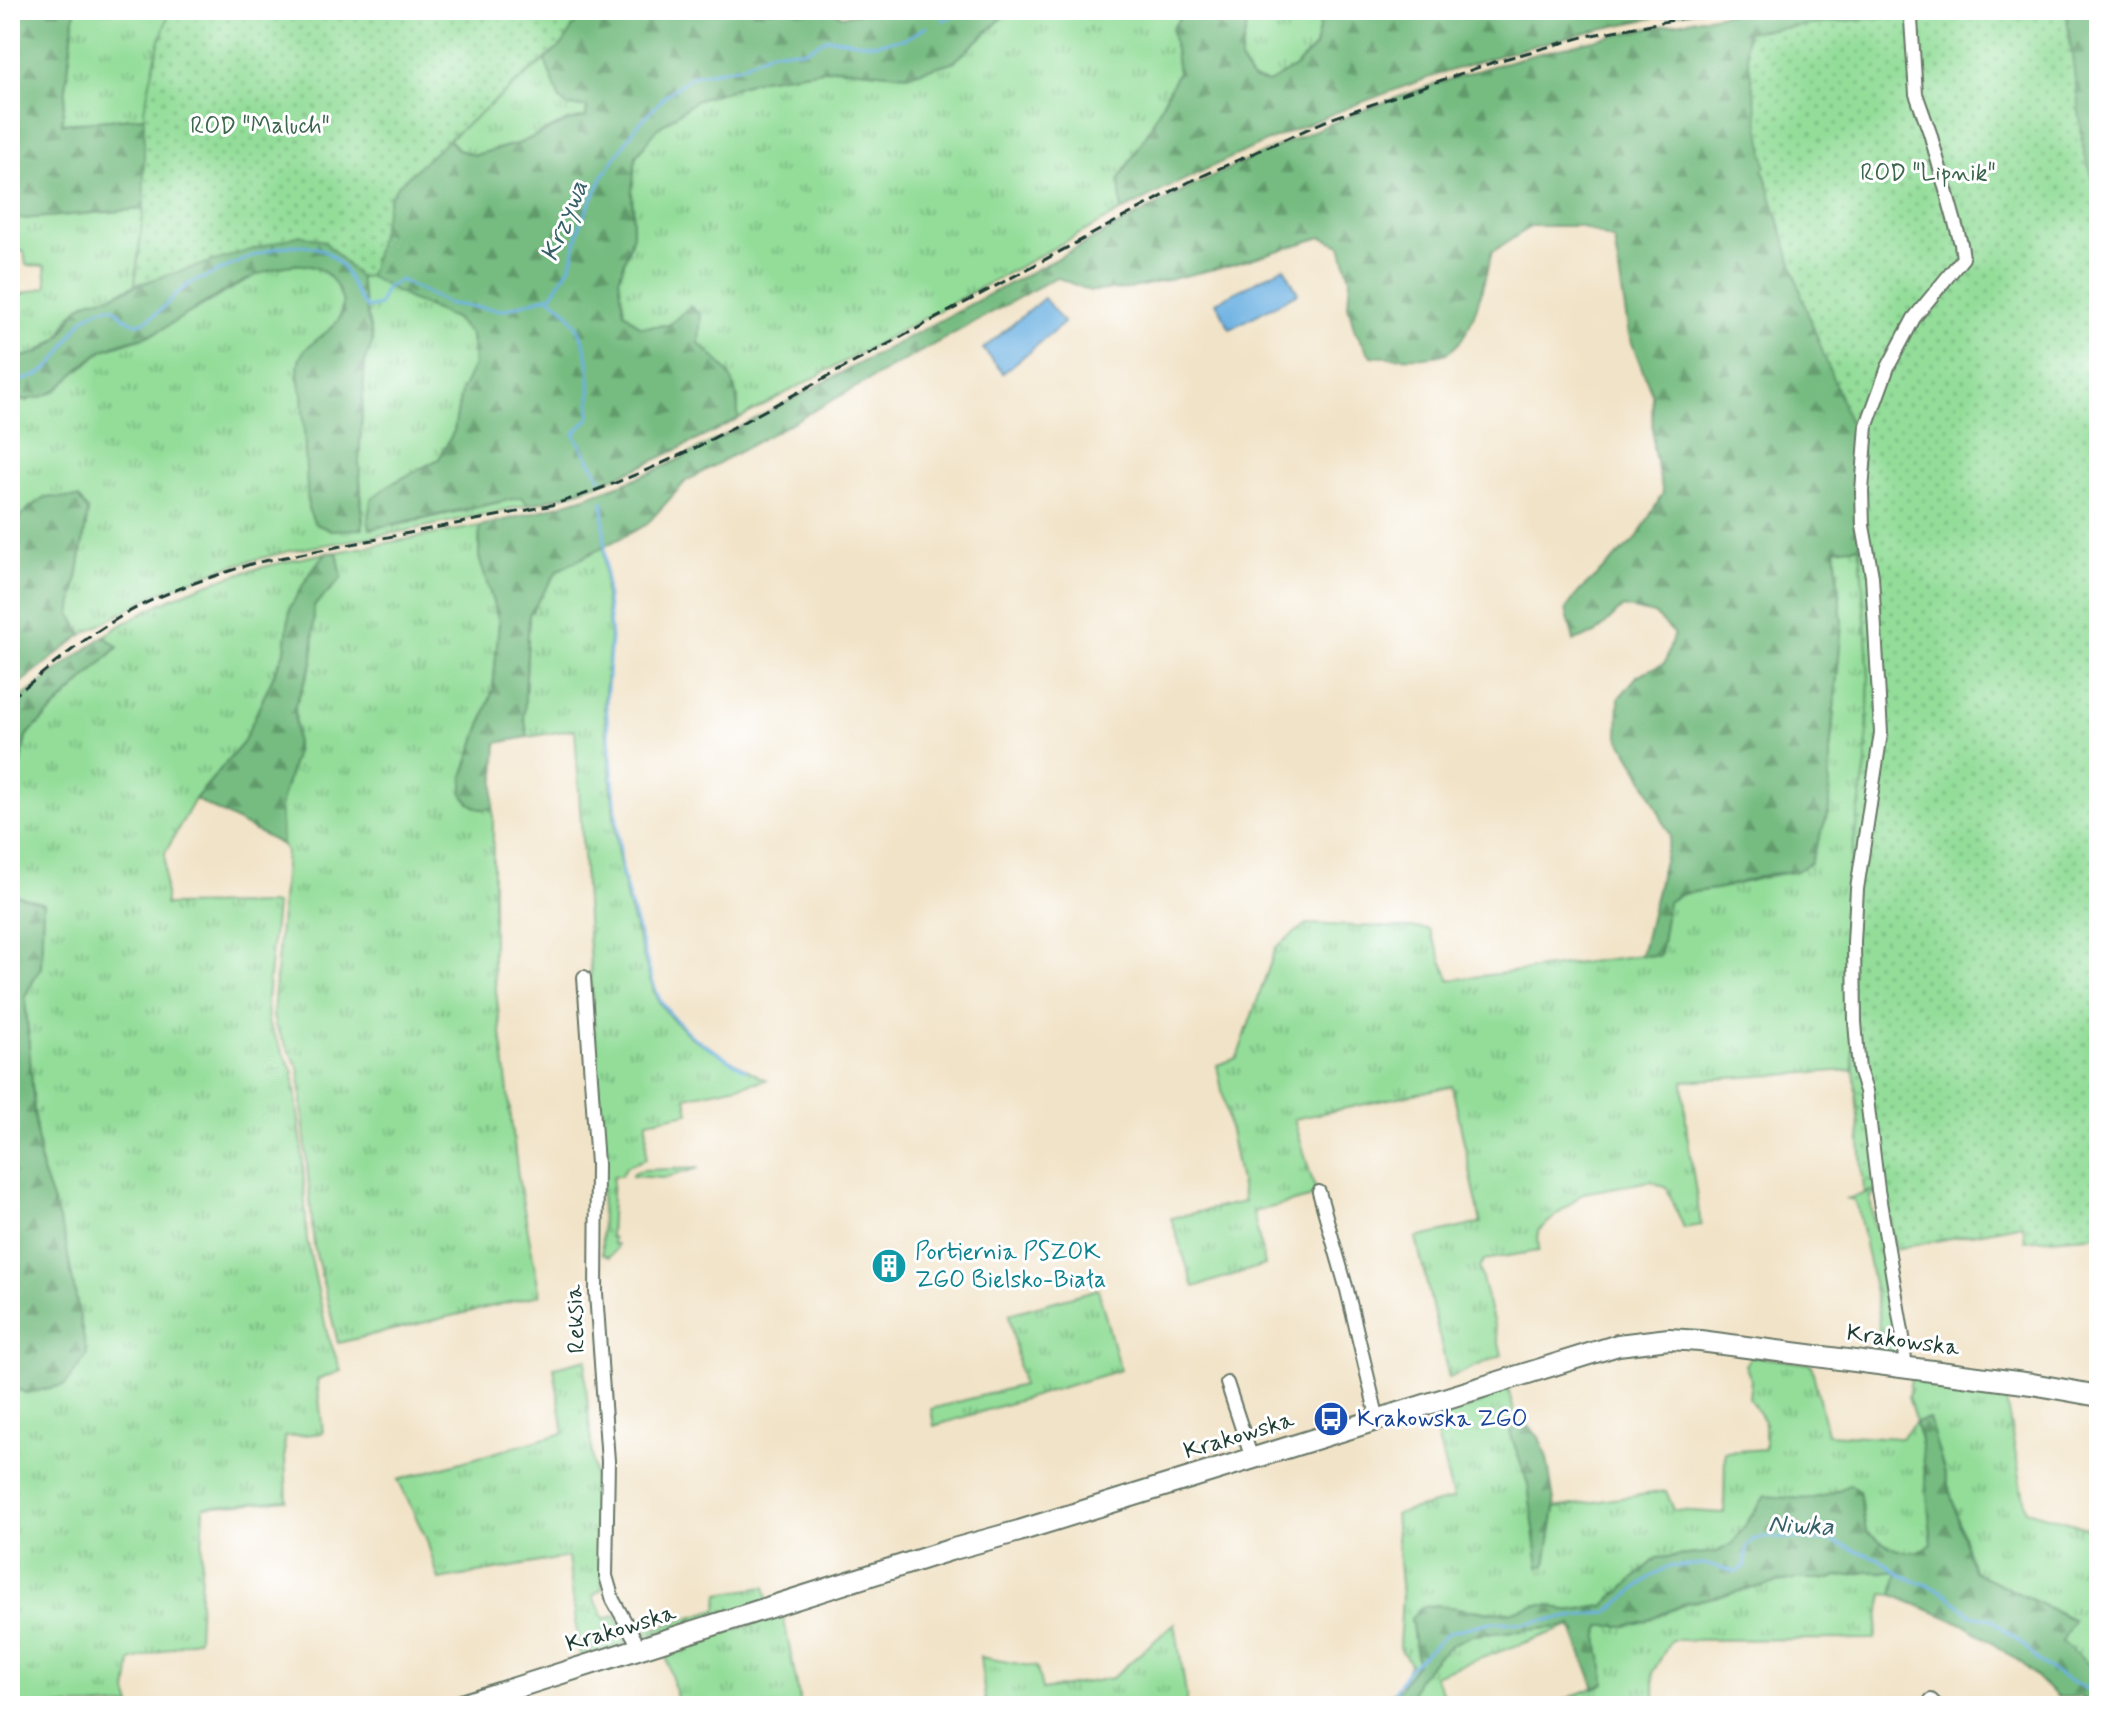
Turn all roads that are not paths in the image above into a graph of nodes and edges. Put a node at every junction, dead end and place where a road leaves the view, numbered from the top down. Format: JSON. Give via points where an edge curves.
{"nodes":[{"id":1,"x":1911,"y":20,"type":"dead end"},
{"id":2,"x":584,"y":977,"type":"dead end"},
{"id":3,"x":1319,"y":1192,"type":"dead end"},
{"id":4,"x":1905,"y":1367,"type":"junction"},
{"id":5,"x":1227,"y":1383,"type":"dead end"},
{"id":6,"x":2099,"y":1396,"type":"edge"},
{"id":7,"x":1378,"y":1420,"type":"junction"},
{"id":8,"x":1252,"y":1459,"type":"junction"},
{"id":9,"x":641,"y":1650,"type":"junction"},
{"id":10,"x":458,"y":1706,"type":"edge"}],
"edges":[{"from":1,"to":4,"type":"street","via":[[1916,94],[1963,258],[1900,340],[1867,425],[1863,526],[1872,576],[1881,733],[1857,889],[1853,982],[1859,1070]]},
{"from":2,"to":9,"type":"street","name":"Reksia","via":[[608,1461],[606,1576]]},
{"from":3,"to":7,"type":"street"},
{"from":4,"to":6,"type":"main road","name":"Krakowska"},
{"from":4,"to":7,"type":"main road","name":"Krakowska","via":[[1709,1341],[1638,1342],[1595,1350]]},
{"from":5,"to":8,"type":"street"},
{"from":7,"to":8,"type":"main road","name":"Krakowska"},
{"from":8,"to":9,"type":"main road","name":"Krakowska"},
{"from":9,"to":10,"type":"main road","name":"Krakowska"}]}
